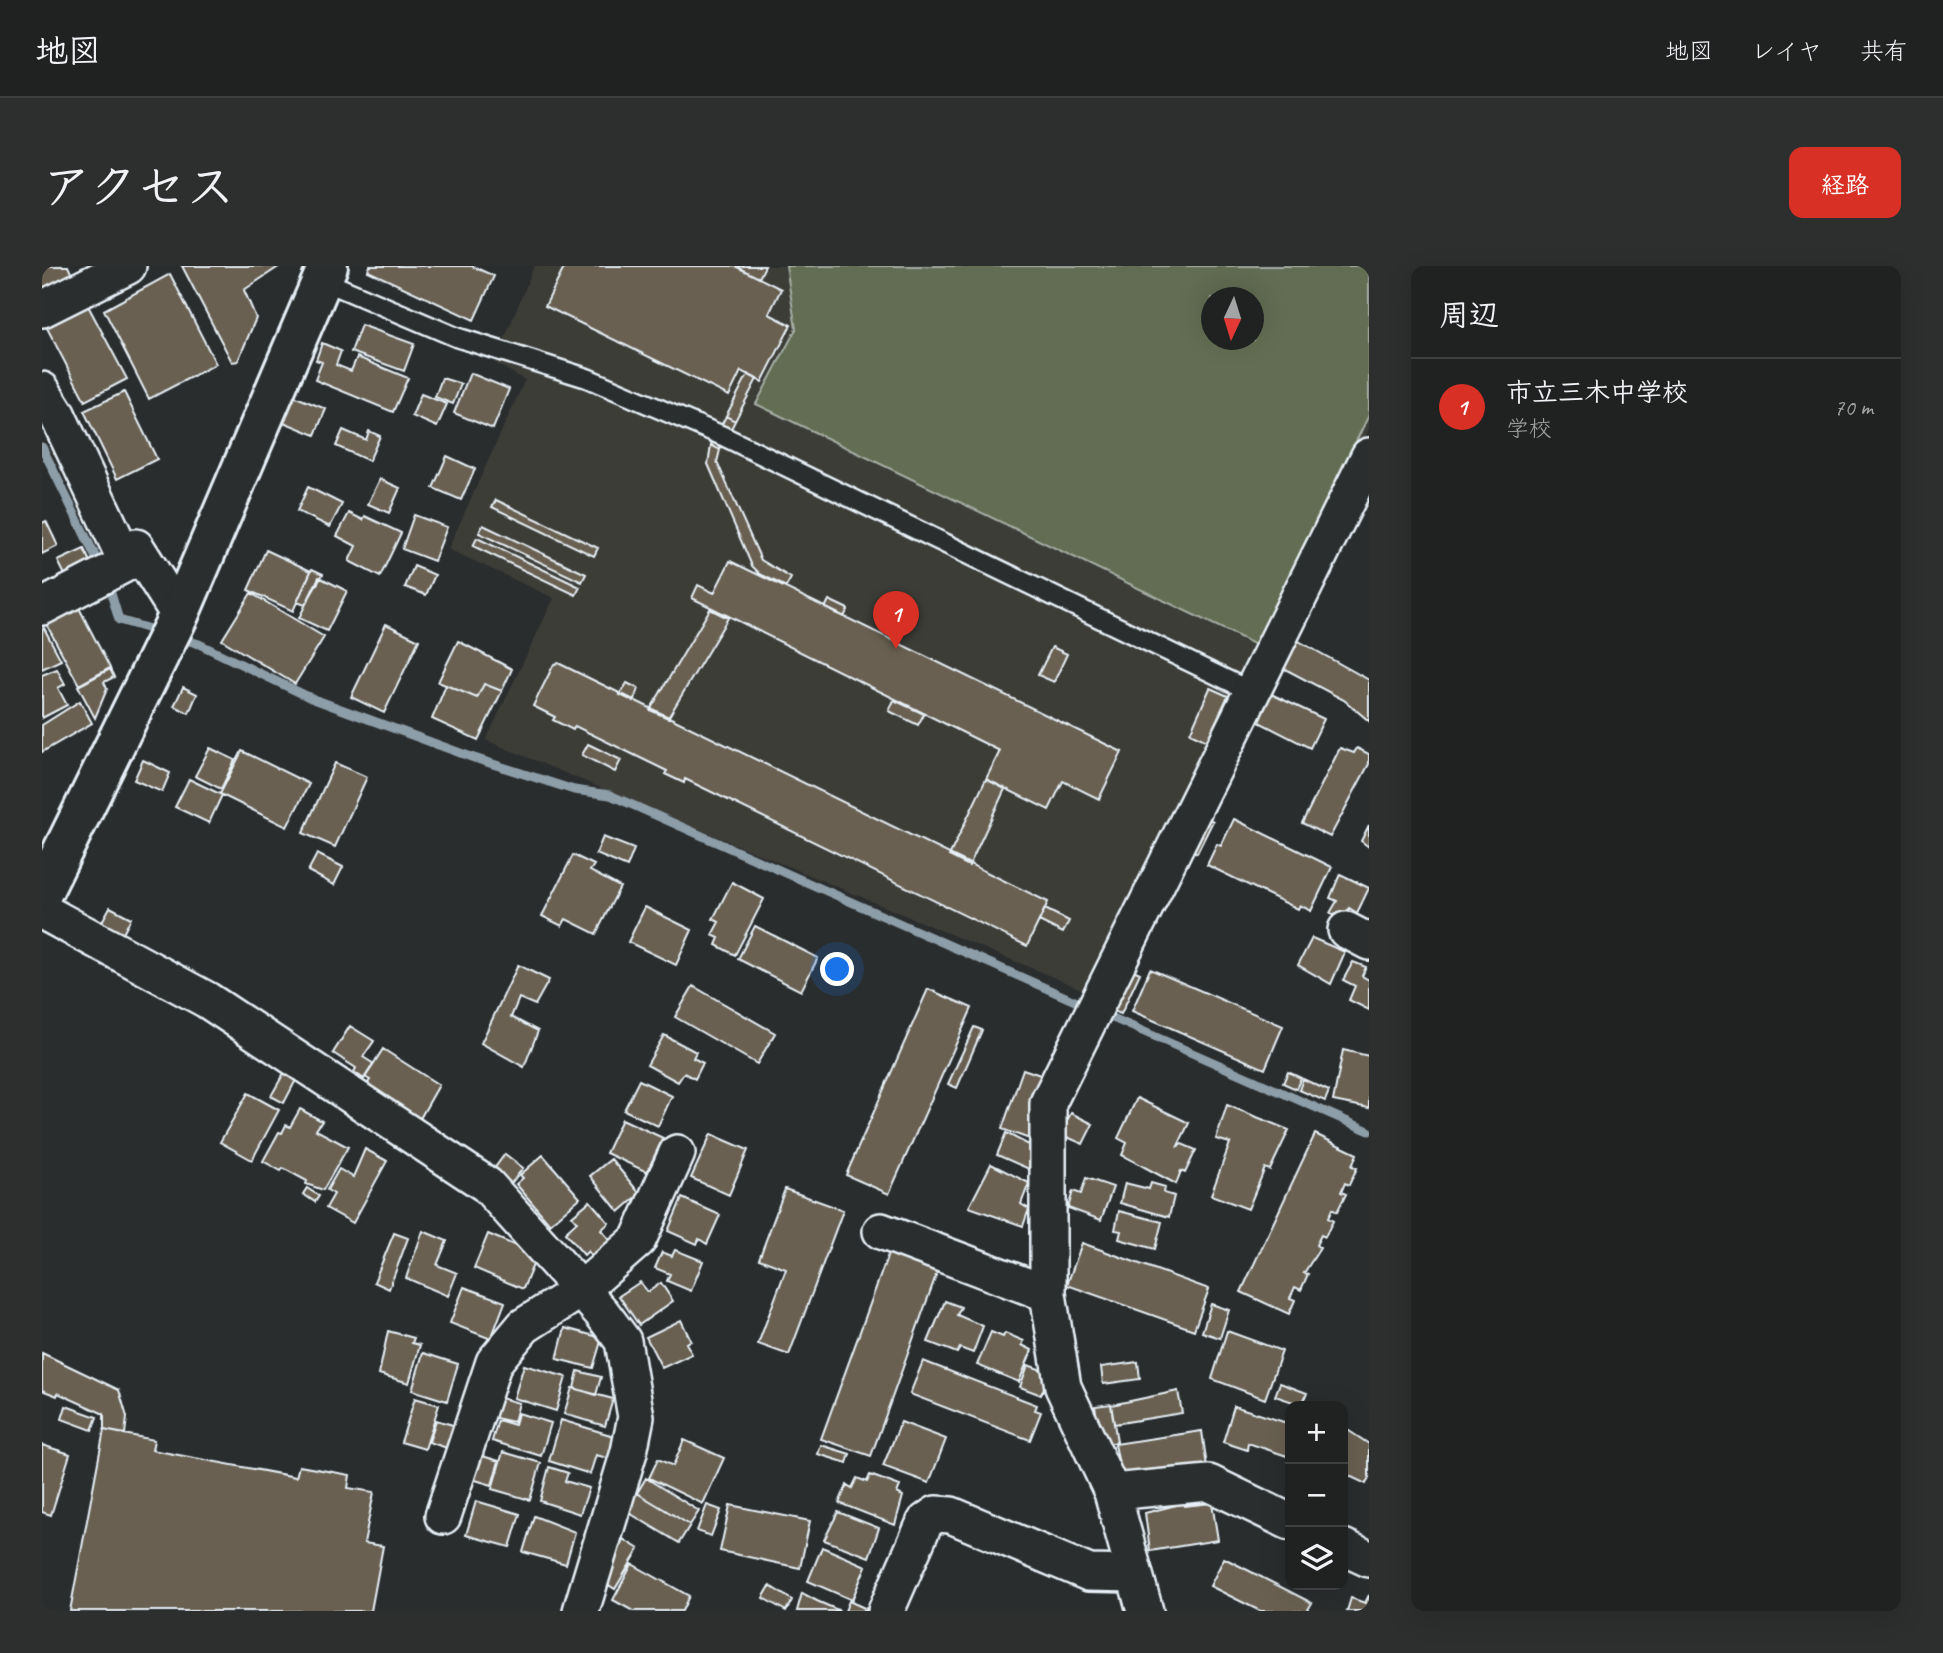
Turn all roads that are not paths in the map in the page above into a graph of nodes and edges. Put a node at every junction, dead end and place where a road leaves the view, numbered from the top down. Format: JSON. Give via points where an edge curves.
{"nodes":[{"id":1,"x":128,"y":266,"type":"edge"},
{"id":2,"x":325,"y":273,"type":"edge"},
{"id":3,"x":42,"y":309,"type":"edge"},
{"id":4,"x":42,"y":390,"type":"edge"},
{"id":5,"x":1369,"y":456,"type":"edge"},
{"id":6,"x":127,"y":563,"type":"junction"},
{"id":7,"x":42,"y":607,"type":"edge"},
{"id":8,"x":179,"y":615,"type":"junction"},
{"id":9,"x":1252,"y":692,"type":"junction"},
{"id":10,"x":42,"y":892,"type":"edge"},
{"id":11,"x":42,"y":911,"type":"edge"},
{"id":12,"x":677,"y":1153,"type":"dead end"},
{"id":13,"x":881,"y":1231,"type":"dead end"},
{"id":14,"x":582,"y":1289,"type":"junction"},
{"id":15,"x":1048,"y":1294,"type":"junction"},
{"id":16,"x":1112,"y":1492,"type":"junction"},
{"id":17,"x":443,"y":1516,"type":"dead end"},
{"id":18,"x":1285,"y":1520,"type":"edge"},
{"id":19,"x":1348,"y":1549,"type":"edge"},
{"id":20,"x":1369,"y":1559,"type":"edge"},
{"id":21,"x":1135,"y":1574,"type":"junction"},
{"id":22,"x":581,"y":1611,"type":"edge"},
{"id":23,"x":886,"y":1611,"type":"edge"},
{"id":24,"x":1145,"y":1611,"type":"edge"}],
"edges":[{"from":1,"to":3,"type":"street"},
{"from":2,"to":8,"type":"street"},
{"from":2,"to":9,"type":"lane","via":[[456,337],[586,378],[723,436]]},
{"from":4,"to":6,"type":"street"},
{"from":5,"to":9,"type":"street"},
{"from":6,"to":7,"type":"street"},
{"from":6,"to":8,"type":"street","via":[[136,547]]},
{"from":8,"to":10,"type":"street"},
{"from":9,"to":15,"type":"street","via":[[1048,1103]]},
{"from":11,"to":14,"type":"street","via":[[207,1000],[487,1185]]},
{"from":12,"to":14,"type":"street","via":[[638,1240]]},
{"from":13,"to":15,"type":"street"},
{"from":14,"to":17,"type":"street","via":[[524,1326],[494,1362]]},
{"from":14,"to":22,"type":"street","via":[[623,1341],[636,1417]]},
{"from":15,"to":16,"type":"street","via":[[1063,1387]]},
{"from":16,"to":18,"type":"street","via":[[1209,1483]]},
{"from":16,"to":21,"type":"street"},
{"from":19,"to":20,"type":"street"},
{"from":21,"to":23,"type":"street","via":[[1090,1573],[951,1515],[936,1514],[925,1522]]},
{"from":21,"to":24,"type":"street"}]}
